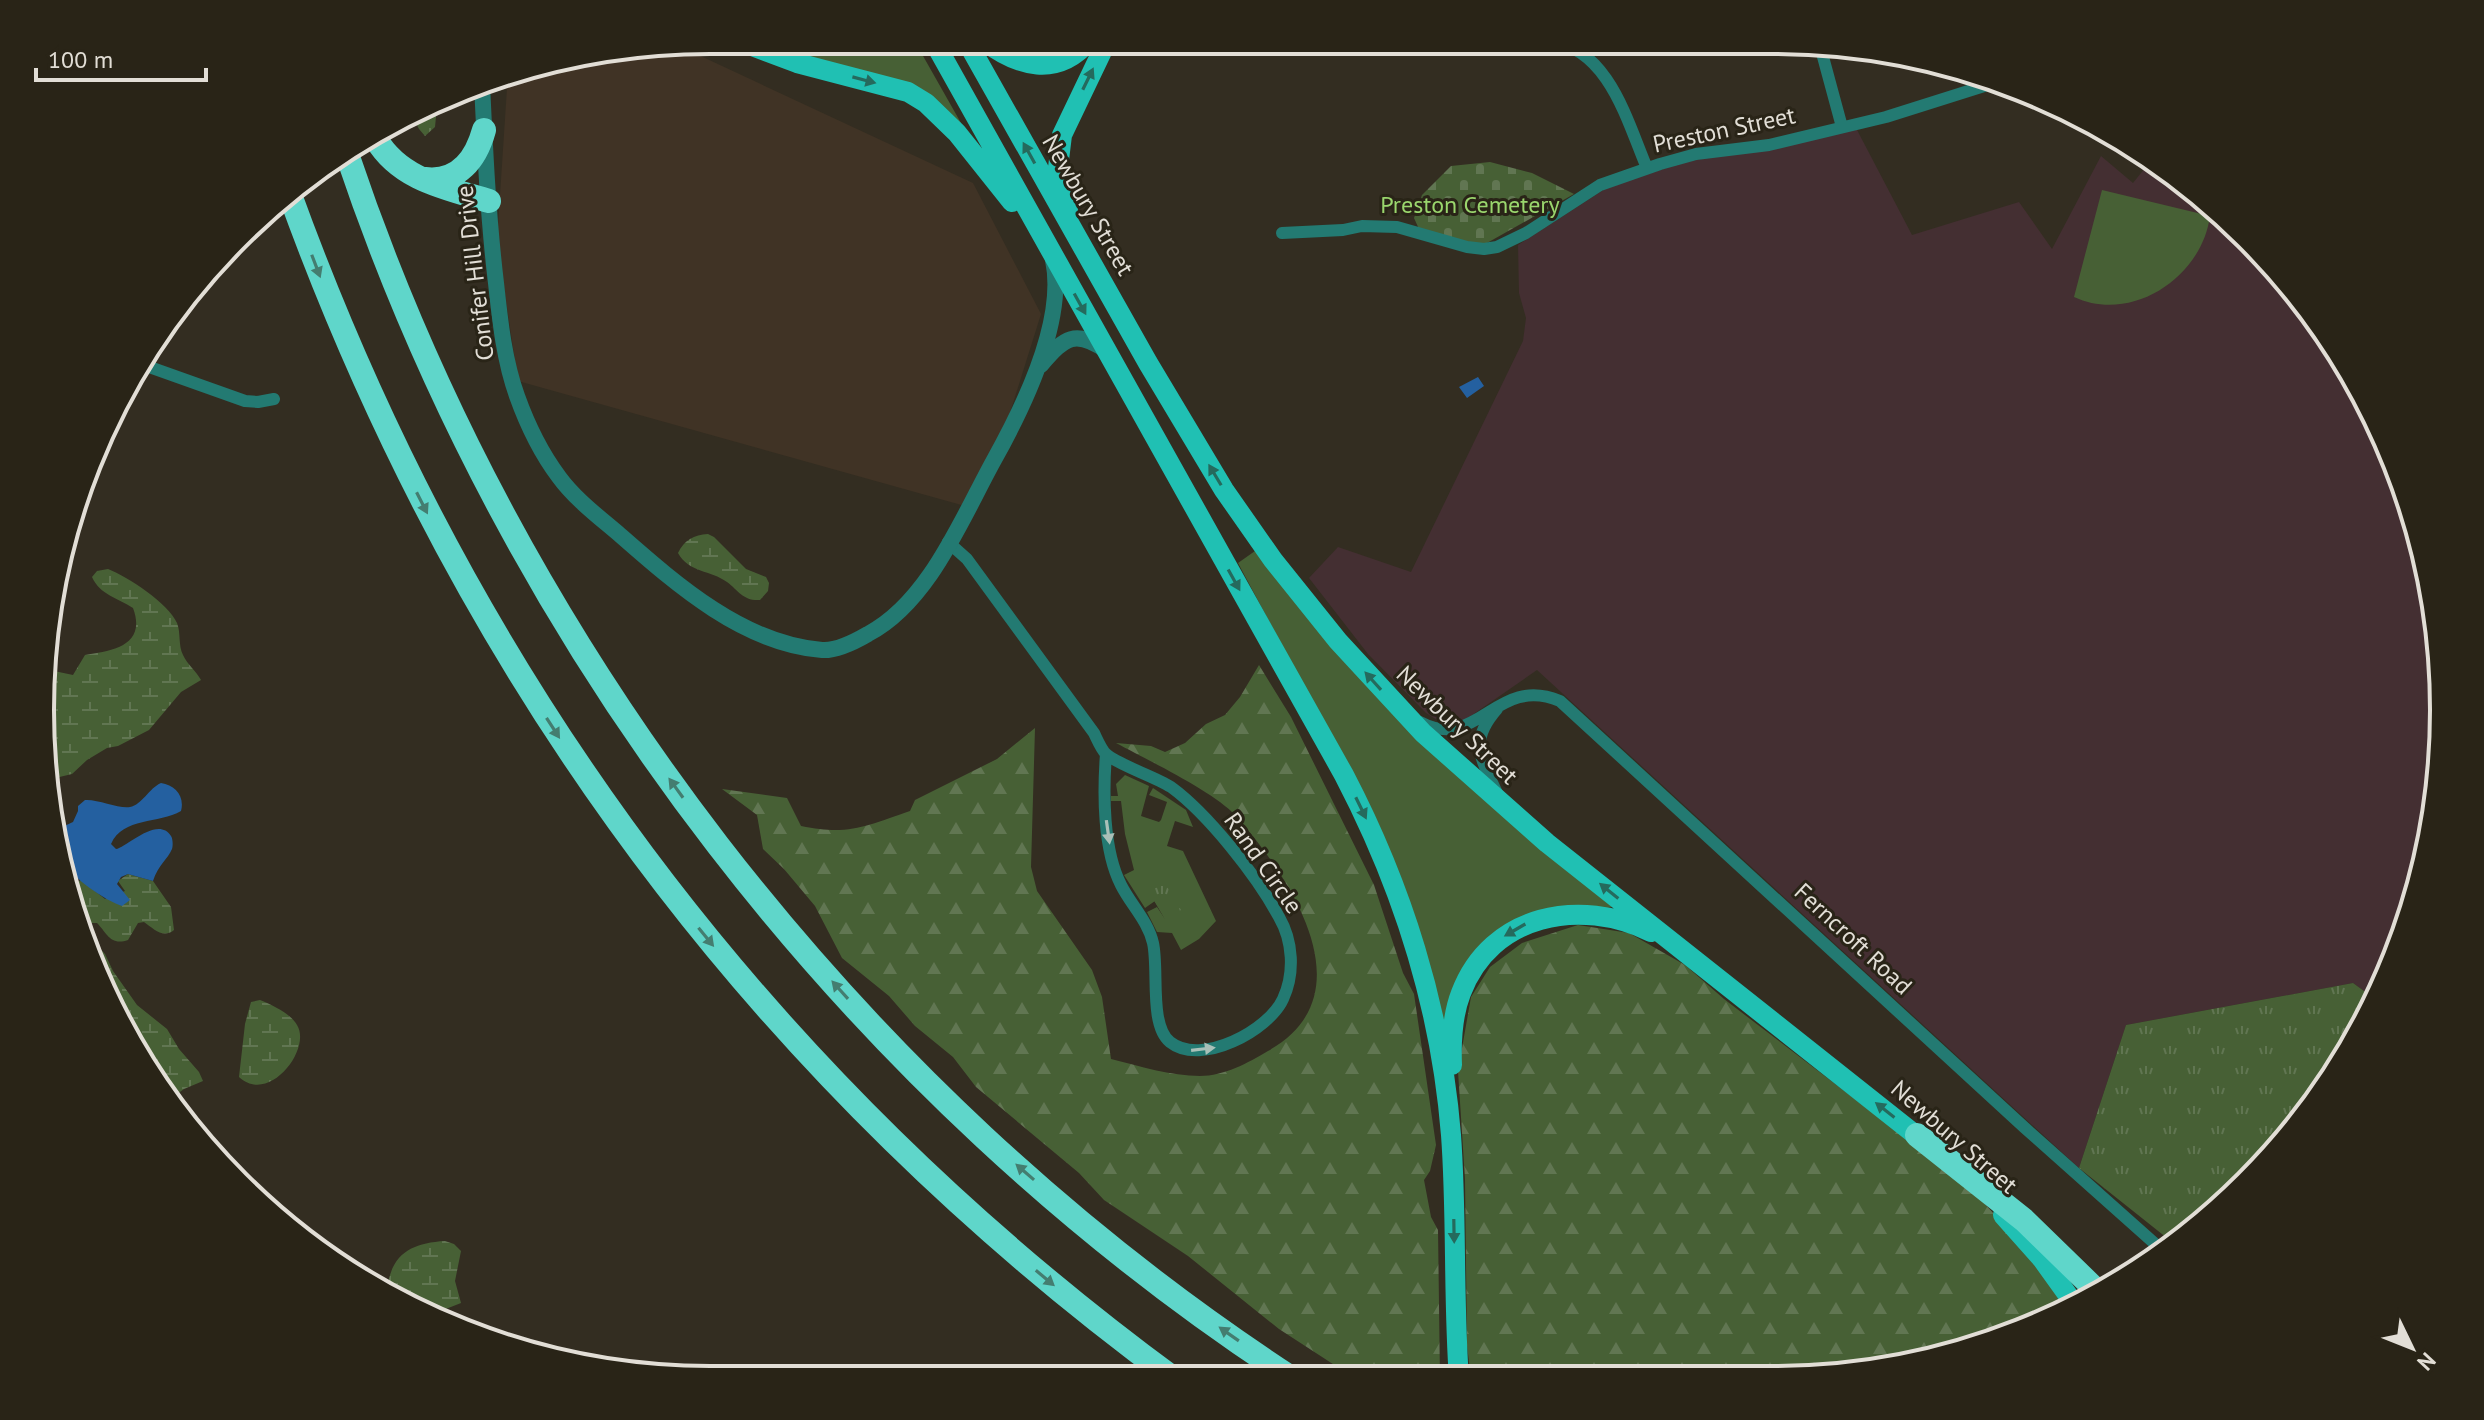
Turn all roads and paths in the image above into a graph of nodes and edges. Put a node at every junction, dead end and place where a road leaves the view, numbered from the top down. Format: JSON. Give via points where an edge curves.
{"nodes":[{"id":1,"x":773,"y":54,"type":"edge"},
{"id":2,"x":941,"y":54,"type":"edge"},
{"id":3,"x":974,"y":54,"type":"edge"},
{"id":4,"x":1003,"y":54,"type":"edge"},
{"id":5,"x":1074,"y":54,"type":"edge"},
{"id":6,"x":1101,"y":54,"type":"edge"},
{"id":7,"x":1584,"y":54,"type":"edge"},
{"id":8,"x":1823,"y":56,"type":"edge"},
{"id":9,"x":1980,"y":87,"type":"edge"},
{"id":10,"x":483,"y":95,"type":"edge"},
{"id":11,"x":1842,"y":127,"type":"junction"},
{"id":12,"x":484,"y":130,"type":"junction"},
{"id":13,"x":380,"y":143,"type":"edge"},
{"id":14,"x":350,"y":162,"type":"edge"},
{"id":15,"x":1647,"y":168,"type":"junction"},
{"id":16,"x":421,"y":178,"type":"junction"},
{"id":17,"x":489,"y":201,"type":"junction"},
{"id":18,"x":294,"y":204,"type":"edge"},
{"id":19,"x":1074,"y":233,"type":"junction"},
{"id":20,"x":1282,"y":233,"type":"dead end"},
{"id":21,"x":1051,"y":250,"type":"junction"},
{"id":22,"x":1107,"y":351,"type":"junction"},
{"id":23,"x":151,"y":368,"type":"edge"},
{"id":24,"x":1037,"y":369,"type":"junction"},
{"id":25,"x":274,"y":399,"type":"dead end"},
{"id":26,"x":948,"y":542,"type":"junction"},
{"id":27,"x":1502,"y":704,"type":"junction"},
{"id":28,"x":1403,"y":713,"type":"junction"},
{"id":29,"x":1106,"y":754,"type":"junction"},
{"id":30,"x":1500,"y":803,"type":"junction"},
{"id":31,"x":1691,"y":957,"type":"junction"},
{"id":32,"x":1917,"y":1135,"type":"junction"},
{"id":33,"x":1452,"y":1154,"type":"junction"},
{"id":34,"x":2154,"y":1243,"type":"edge"},
{"id":35,"x":2090,"y":1284,"type":"edge"},
{"id":36,"x":2068,"y":1296,"type":"edge"},
{"id":37,"x":1072,"y":1301,"type":"junction"},
{"id":38,"x":1148,"y":1366,"type":"edge"},
{"id":39,"x":1157,"y":1366,"type":"edge"},
{"id":40,"x":1277,"y":1366,"type":"edge"},
{"id":41,"x":1459,"y":1366,"type":"edge"}],
"edges":[{"from":1,"to":21,"type":"main road","one_way":true,"via":[[908,92],[926,103],[957,133]]},
{"from":2,"to":21,"type":"main road"},
{"from":19,"to":3,"type":"main road","name":"Newbury Street","one_way":true},
{"from":4,"to":5,"type":"main road","via":[[1039,64]]},
{"from":19,"to":6,"type":"main road","one_way":true,"via":[[1058,151]]},
{"from":7,"to":15,"type":"street","via":[[1612,89]]},
{"from":8,"to":11,"type":"street"},
{"from":9,"to":11,"type":"street","name":"Preston Street"},
{"from":10,"to":12,"type":"street","name":"Conifer Hill Drive"},
{"from":11,"to":15,"type":"street","name":"Preston Street"},
{"from":12,"to":16,"type":"highway","via":[[464,168],[443,179]]},
{"from":12,"to":17,"type":"street","name":"Conifer Hill Drive"},
{"from":13,"to":16,"type":"highway","via":[[401,168]]},
{"from":40,"to":14,"type":"highway","one_way":true,"via":[[1148,1275],[989,1140],[861,1012],[716,842],[611,693],[504,512],[413,324]]},
{"from":15,"to":20,"type":"street","name":"Preston Street","via":[[1600,185],[1497,247],[1467,247],[1397,227]]},
{"from":16,"to":17,"type":"highway"},
{"from":17,"to":26,"type":"street","name":"Conifer Hill Drive","via":[[503,341],[533,433],[571,491],[704,603],[796,647],[826,651],[869,634],[902,609],[933,571]]},
{"from":18,"to":37,"type":"highway","one_way":true,"via":[[351,351],[425,507],[501,645],[602,801],[698,928],[821,1069],[943,1189]]},
{"from":28,"to":19,"type":"main road","name":"Newbury Street","one_way":true,"via":[[1312,610],[1243,518]]},
{"from":21,"to":22,"type":"main road","one_way":true},
{"from":21,"to":24,"type":"street","name":"Conifer Hill Drive","via":[[1055,295]]},
{"from":22,"to":24,"type":"street","name":"Conifer Hill Drive","via":[[1075,337],[1053,350]]},
{"from":22,"to":33,"type":"main road","one_way":true,"via":[[1339,767],[1379,849],[1430,1004]]},
{"from":23,"to":25,"type":"street","via":[[245,401]]},
{"from":24,"to":26,"type":"street","name":"Conifer Hill Drive","via":[[1012,428]]},
{"from":26,"to":29,"type":"street","via":[[967,559]]},
{"from":27,"to":28,"type":"street","name":"Ferncroft Road","via":[[1450,731]]},
{"from":27,"to":30,"type":"street","via":[[1486,723],[1479,744]]},
{"from":27,"to":34,"type":"street","name":"Ferncroft Road","via":[[1538,694],[1572,710]]},
{"from":28,"to":30,"type":"main road","name":"Newbury Street"},
{"from":29,"to":29,"type":"street","name":"Rand Circle","one_way":true,"via":[[1105,811],[1112,860],[1153,942],[1162,1032],[1191,1051],[1224,1045],[1261,1024],[1283,998],[1291,962],[1284,927],[1225,841],[1189,803]]},
{"from":31,"to":30,"type":"main road","name":"Newbury Street","one_way":true},
{"from":32,"to":31,"type":"main road","name":"Newbury Street","one_way":true},
{"from":31,"to":33,"type":"main road","one_way":true,"via":[[1641,927],[1598,916],[1544,917],[1500,938],[1476,963],[1456,1009]]},
{"from":32,"to":35,"type":"highway","via":[[2024,1220]]},
{"from":32,"to":36,"type":"main road","name":"Newbury Street","via":[[2012,1224]]},
{"from":33,"to":41,"type":"main road","one_way":true},
{"from":37,"to":38,"type":"highway"},
{"from":37,"to":39,"type":"highway"}]}
